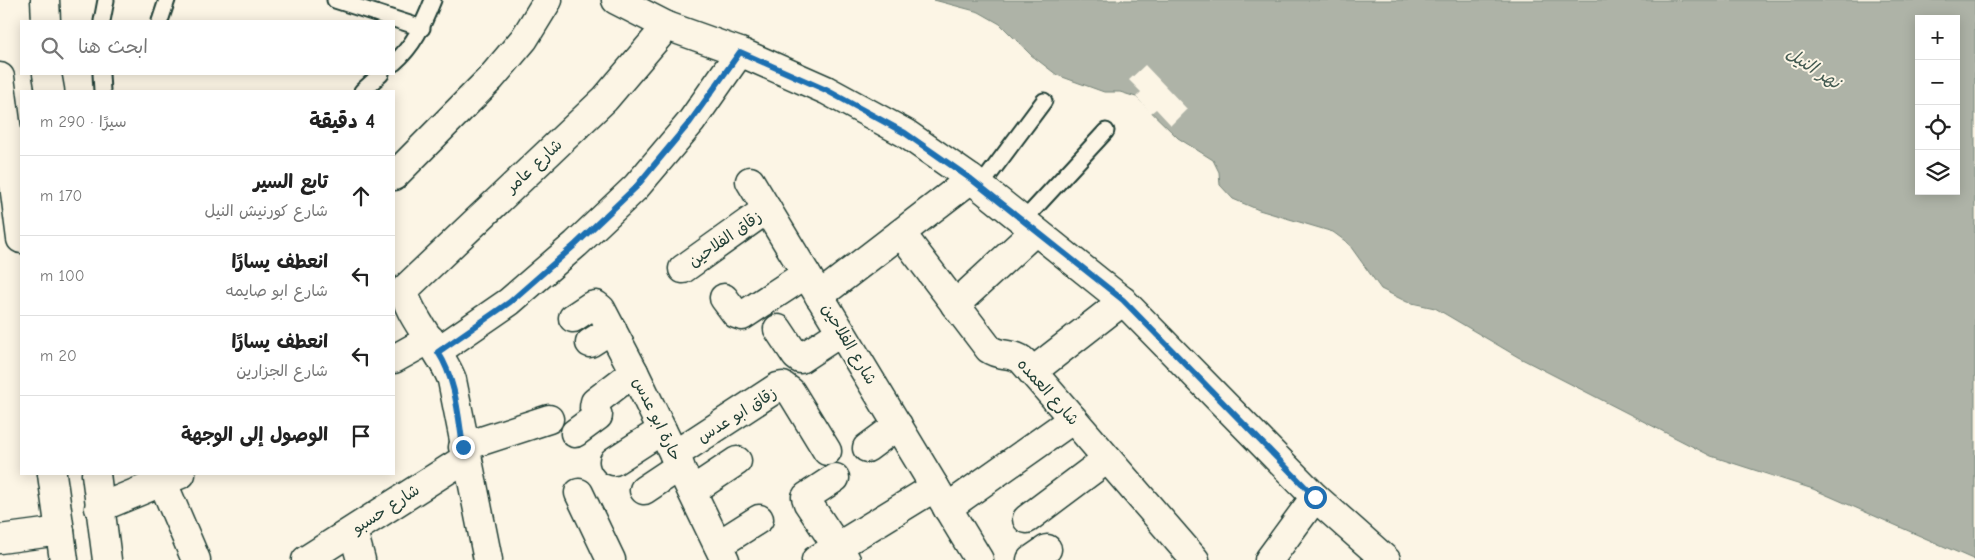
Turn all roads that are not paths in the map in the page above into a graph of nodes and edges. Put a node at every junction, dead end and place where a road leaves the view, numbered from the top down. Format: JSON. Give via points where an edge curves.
{"nodes":[{"id":1,"x":45,"y":0,"type":"edge"},
{"id":2,"x":106,"y":0,"type":"edge"},
{"id":3,"x":168,"y":0,"type":"edge"},
{"id":4,"x":335,"y":0,"type":"edge"},
{"id":5,"x":433,"y":0,"type":"edge"},
{"id":6,"x":548,"y":0,"type":"edge"},
{"id":7,"x":616,"y":0,"type":"edge"},
{"id":8,"x":46,"y":20,"type":"edge"},
{"id":9,"x":102,"y":20,"type":"edge"},
{"id":10,"x":160,"y":20,"type":"edge"},
{"id":11,"x":667,"y":26,"type":"junction"},
{"id":12,"x":422,"y":28,"type":"junction"},
{"id":13,"x":740,"y":52,"type":"junction"},
{"id":14,"x":395,"y":62,"type":"edge"},
{"id":15,"x":47,"y":75,"type":"edge"},
{"id":16,"x":101,"y":75,"type":"edge"},
{"id":17,"x":380,"y":75,"type":"edge"},
{"id":18,"x":0,"y":77,"type":"edge"},
{"id":19,"x":50,"y":90,"type":"edge"},
{"id":20,"x":102,"y":90,"type":"edge"},
{"id":21,"x":363,"y":90,"type":"edge"},
{"id":22,"x":1044,"y":101,"type":"dead end"},
{"id":23,"x":1106,"y":131,"type":"dead end"},
{"id":24,"x":5,"y":159,"type":"edge"},
{"id":25,"x":395,"y":175,"type":"edge"},
{"id":26,"x":750,"y":181,"type":"dead end"},
{"id":27,"x":975,"y":183,"type":"junction"},
{"id":28,"x":767,"y":209,"type":"junction"},
{"id":29,"x":1029,"y":226,"type":"junction"},
{"id":30,"x":901,"y":233,"type":"junction"},
{"id":31,"x":20,"y":234,"type":"edge"},
{"id":32,"x":683,"y":269,"type":"dead end"},
{"id":33,"x":813,"y":284,"type":"junction"},
{"id":34,"x":724,"y":298,"type":"dead end"},
{"id":35,"x":1123,"y":300,"type":"junction"},
{"id":36,"x":955,"y":304,"type":"junction"},
{"id":37,"x":574,"y":318,"type":"dead end"},
{"id":38,"x":778,"y":329,"type":"dead end"},
{"id":39,"x":841,"y":332,"type":"junction"},
{"id":40,"x":434,"y":345,"type":"junction"},
{"id":41,"x":395,"y":359,"type":"edge"},
{"id":42,"x":634,"y":372,"type":"junction"},
{"id":43,"x":1032,"y":372,"type":"junction"},
{"id":44,"x":549,"y":419,"type":"dead end"},
{"id":45,"x":1073,"y":420,"type":"junction"},
{"id":46,"x":898,"y":425,"type":"junction"},
{"id":47,"x":662,"y":430,"type":"junction"},
{"id":48,"x":575,"y":433,"type":"dead end"},
{"id":49,"x":867,"y":448,"type":"dead end"},
{"id":50,"x":827,"y":451,"type":"dead end"},
{"id":51,"x":465,"y":452,"type":"junction"},
{"id":52,"x":1107,"y":459,"type":"junction"},
{"id":53,"x":614,"y":461,"type":"dead end"},
{"id":54,"x":677,"y":461,"type":"junction"},
{"id":55,"x":737,"y":461,"type":"dead end"},
{"id":56,"x":52,"y":475,"type":"edge"},
{"id":57,"x":96,"y":475,"type":"edge"},
{"id":58,"x":172,"y":478,"type":"edge"},
{"id":59,"x":835,"y":478,"type":"dead end"},
{"id":60,"x":644,"y":490,"type":"dead end"},
{"id":61,"x":692,"y":491,"type":"junction"},
{"id":62,"x":579,"y":493,"type":"dead end"},
{"id":63,"x":941,"y":497,"type":"junction"},
{"id":64,"x":1315,"y":497,"type":"junction"},
{"id":65,"x":99,"y":508,"type":"junction"},
{"id":66,"x":759,"y":519,"type":"dead end"},
{"id":67,"x":1027,"y":519,"type":"dead end"},
{"id":68,"x":60,"y":531,"type":"junction"},
{"id":69,"x":353,"y":531,"type":"junction"},
{"id":70,"x":0,"y":539,"type":"edge"},
{"id":71,"x":721,"y":552,"type":"edge"},
{"id":72,"x":833,"y":556,"type":"edge"},
{"id":73,"x":64,"y":560,"type":"edge"},
{"id":74,"x":107,"y":560,"type":"edge"},
{"id":75,"x":196,"y":560,"type":"edge"},
{"id":76,"x":306,"y":560,"type":"edge"},
{"id":77,"x":361,"y":560,"type":"edge"},
{"id":78,"x":488,"y":560,"type":"edge"},
{"id":79,"x":611,"y":560,"type":"edge"},
{"id":80,"x":979,"y":560,"type":"edge"},
{"id":81,"x":1195,"y":560,"type":"edge"},
{"id":82,"x":1269,"y":560,"type":"edge"},
{"id":83,"x":1386,"y":560,"type":"edge"}],
"edges":[{"from":1,"to":8,"type":"main road"},
{"from":2,"to":9,"type":"lane"},
{"from":3,"to":10,"type":"lane"},
{"from":4,"to":12,"type":"lane"},
{"from":5,"to":12,"type":"lane"},
{"from":6,"to":25,"type":"main road","via":[[524,39],[491,78]]},
{"from":7,"to":11,"type":"main road"},
{"from":11,"to":13,"type":"main road"},
{"from":11,"to":40,"type":"main road","name":"شارع عامر","via":[[605,99],[404,289],[406,304]]},
{"from":12,"to":14,"type":"lane"},
{"from":13,"to":27,"type":"main road","via":[[826,90],[905,133]]},
{"from":13,"to":40,"type":"main road","via":[[690,122],[636,187],[510,302]]},
{"from":15,"to":19,"type":"main road"},
{"from":16,"to":20,"type":"lane"},
{"from":17,"to":21,"type":"lane"},
{"from":18,"to":24,"type":"main road"},
{"from":22,"to":27,"type":"lane"},
{"from":23,"to":29,"type":"lane"},
{"from":24,"to":31,"type":"main road"},
{"from":26,"to":28,"type":"main road","name":"شارع الفلاحين"},
{"from":27,"to":29,"type":"main road"},
{"from":27,"to":30,"type":"main road"},
{"from":28,"to":32,"type":"main road","name":"زقاق الفلاحين"},
{"from":28,"to":33,"type":"main road","name":"شارع الفلاحين"},
{"from":29,"to":35,"type":"main road"},
{"from":29,"to":36,"type":"main road"},
{"from":30,"to":33,"type":"main road"},
{"from":30,"to":36,"type":"main road","name":"شارع العمده"},
{"from":33,"to":34,"type":"main road","via":[[742,316],[736,314]]},
{"from":33,"to":39,"type":"main road","name":"شارع الفلاحين"},
{"from":35,"to":43,"type":"main road"},
{"from":35,"to":64,"type":"main road"},
{"from":36,"to":43,"type":"main road","name":"شارع العمده","via":[[989,349],[996,354],[1014,355]]},
{"from":37,"to":42,"type":"main road","name":"حارة ابو عدس","via":[[596,305],[601,336]]},
{"from":38,"to":39,"type":"main road","via":[[800,359]]},
{"from":39,"to":46,"type":"main road","name":"شارع الفلاحين"},
{"from":40,"to":41,"type":"main road"},
{"from":40,"to":51,"type":"main road","via":[[452,380]]},
{"from":42,"to":47,"type":"main road","name":"حارة ابو عدس"},
{"from":42,"to":48,"type":"main road","via":[[594,402],[598,416]]},
{"from":43,"to":45,"type":"main road","name":"شارع العمده"},
{"from":44,"to":51,"type":"main road","name":"شارع حسبو"},
{"from":45,"to":52,"type":"main road","name":"شارع العمده"},
{"from":45,"to":63,"type":"main road"},
{"from":46,"to":49,"type":"main road"},
{"from":46,"to":63,"type":"main road","name":"شارع الفلاحين"},
{"from":47,"to":53,"type":"main road"},
{"from":47,"to":54,"type":"main road","name":"حارة ابو عدس"},
{"from":50,"to":54,"type":"main road","name":"زقاق ابو عدس","via":[[791,392],[783,386]]},
{"from":51,"to":69,"type":"main road","name":"شارع حسبو"},
{"from":51,"to":78,"type":"main road"},
{"from":52,"to":67,"type":"main road"},
{"from":52,"to":81,"type":"main road","name":"شارع العمده"},
{"from":54,"to":60,"type":"main road"},
{"from":54,"to":61,"type":"main road","name":"حارة ابو عدس"},
{"from":55,"to":61,"type":"main road"},
{"from":56,"to":68,"type":"main road"},
{"from":57,"to":65,"type":"main road"},
{"from":58,"to":65,"type":"main road"},
{"from":58,"to":75,"type":"main road"},
{"from":59,"to":72,"type":"main road","via":[[806,497]]},
{"from":61,"to":71,"type":"main road","name":"حارة ابو عدس"},
{"from":62,"to":79,"type":"main road"},
{"from":63,"to":72,"type":"main road"},
{"from":63,"to":80,"type":"main road","name":"شارع الفلاحين"},
{"from":64,"to":82,"type":"main road"},
{"from":64,"to":83,"type":"main road"},
{"from":65,"to":74,"type":"main road"},
{"from":66,"to":71,"type":"main road"},
{"from":68,"to":70,"type":"main road"},
{"from":68,"to":73,"type":"main road"},
{"from":69,"to":76,"type":"main road","name":"شارع حسبو"},
{"from":69,"to":77,"type":"main road"}]}
